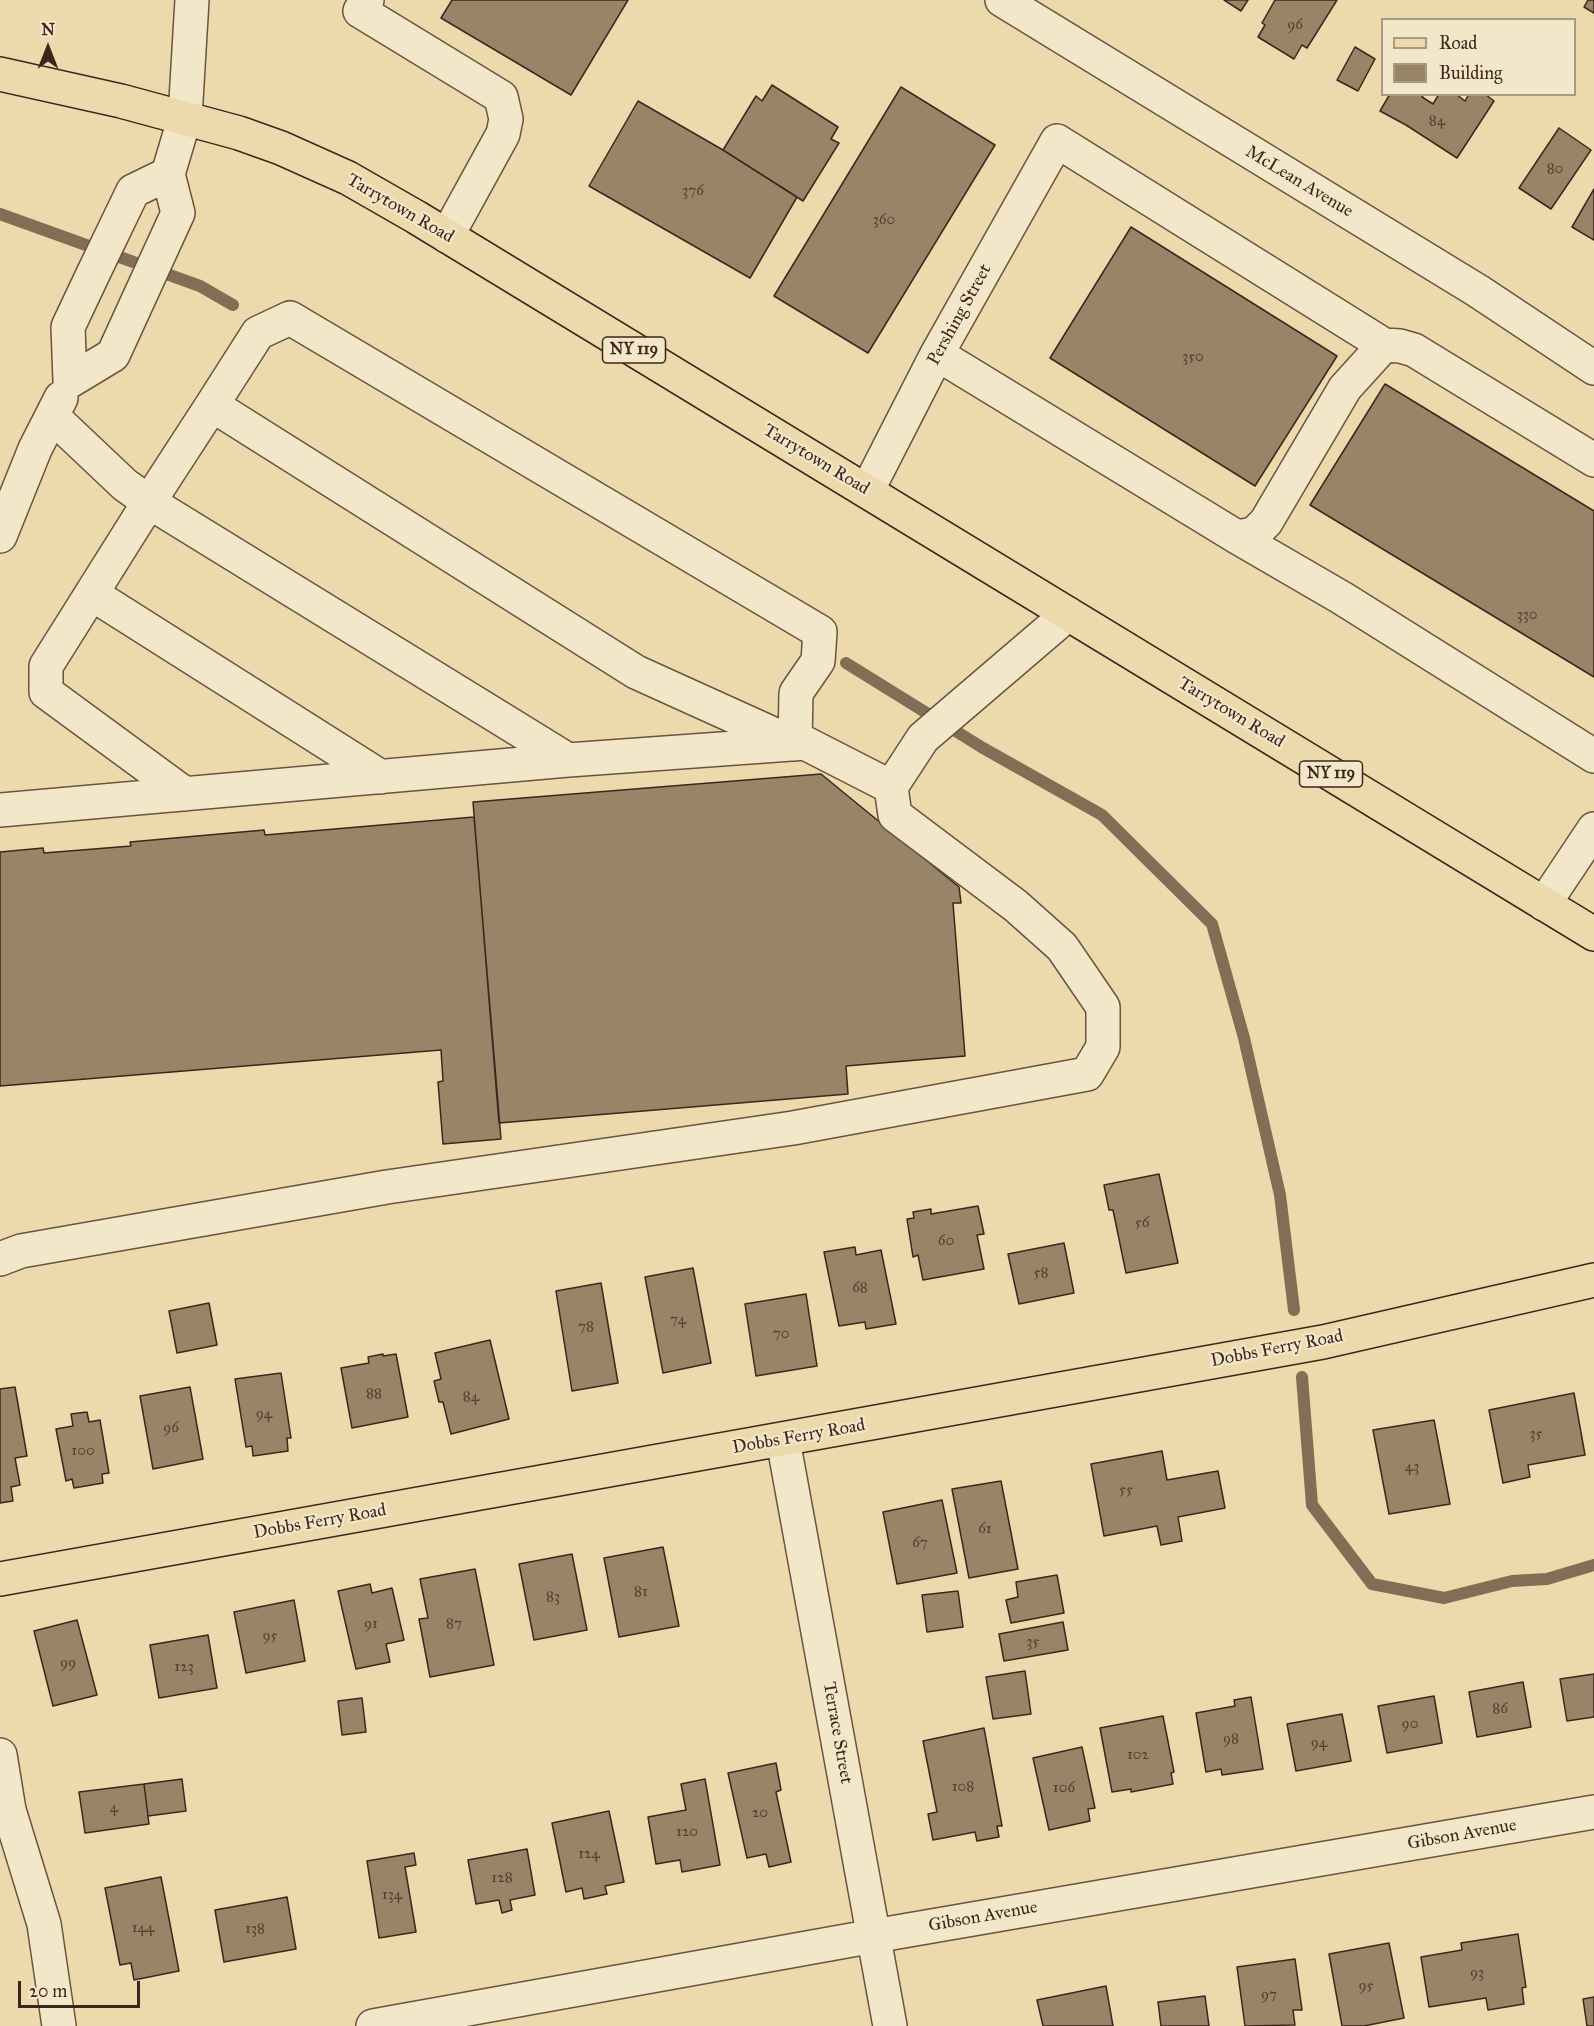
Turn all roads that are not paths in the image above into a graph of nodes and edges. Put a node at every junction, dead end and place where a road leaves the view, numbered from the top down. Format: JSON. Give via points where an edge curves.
{"nodes":[{"id":1,"x":192,"y":0,"type":"edge"},
{"id":2,"x":367,"y":0,"type":"edge"},
{"id":3,"x":1002,"y":0,"type":"edge"},
{"id":4,"x":0,"y":74,"type":"edge"},
{"id":5,"x":185,"y":117,"type":"junction"},
{"id":6,"x":168,"y":174,"type":"junction"},
{"id":7,"x":447,"y":236,"type":"junction"},
{"id":8,"x":1384,"y":345,"type":"junction"},
{"id":9,"x":937,"y":354,"type":"junction"},
{"id":10,"x":1594,"y":368,"type":"edge"},
{"id":11,"x":70,"y":381,"type":"junction"},
{"id":12,"x":212,"y":405,"type":"junction"},
{"id":13,"x":52,"y":416,"type":"junction"},
{"id":14,"x":35,"y":449,"type":"junction"},
{"id":15,"x":1589,"y":457,"type":"edge"},
{"id":16,"x":0,"y":466,"type":"edge"},
{"id":17,"x":867,"y":491,"type":"junction"},
{"id":18,"x":149,"y":502,"type":"junction"},
{"id":19,"x":0,"y":536,"type":"edge"},
{"id":20,"x":1237,"y":537,"type":"junction"},
{"id":21,"x":92,"y":594,"type":"junction"},
{"id":22,"x":1068,"y":614,"type":"junction"},
{"id":23,"x":795,"y":744,"type":"junction"},
{"id":24,"x":1594,"y":756,"type":"edge"},
{"id":25,"x":568,"y":760,"type":"junction"},
{"id":26,"x":381,"y":777,"type":"junction"},
{"id":27,"x":891,"y":787,"type":"junction"},
{"id":28,"x":184,"y":794,"type":"junction"},
{"id":29,"x":0,"y":810,"type":"edge"},
{"id":30,"x":1594,"y":829,"type":"edge"},
{"id":31,"x":1544,"y":904,"type":"junction"},
{"id":32,"x":1594,"y":934,"type":"edge"},
{"id":33,"x":0,"y":1258,"type":"edge"},
{"id":34,"x":1594,"y":1280,"type":"edge"},
{"id":35,"x":783,"y":1440,"type":"junction"},
{"id":36,"x":0,"y":1579,"type":"edge"},
{"id":37,"x":0,"y":1755,"type":"edge"},
{"id":38,"x":1594,"y":1812,"type":"edge"},
{"id":39,"x":874,"y":1936,"type":"junction"},
{"id":40,"x":59,"y":2026,"type":"edge"},
{"id":41,"x":372,"y":2026,"type":"edge"},
{"id":42,"x":890,"y":2026,"type":"edge"}],
"edges":[{"from":1,"to":5,"type":"street"},
{"from":2,"to":7,"type":"street","via":[[360,10],[501,97],[506,119],[503,134]]},
{"from":3,"to":10,"type":"street","name":"McLean Avenue","via":[[1478,291]]},
{"from":4,"to":5,"type":"main road","name":"Tarrytown Road","number":"NY 119"},
{"from":5,"to":6,"type":"street"},
{"from":5,"to":7,"type":"main road","name":"Tarrytown Road","number":"NY 119","via":[[312,160]]},
{"from":6,"to":11,"type":"street","via":[[133,191],[118,221],[68,327]]},
{"from":6,"to":11,"type":"street","via":[[178,213],[113,355]]},
{"from":7,"to":17,"type":"main road","name":"Tarrytown Road","number":"NY 119"},
{"from":8,"to":9,"type":"street","name":"Pershing Street","via":[[1057,141]]},
{"from":8,"to":15,"type":"street","via":[[1414,350]]},
{"from":8,"to":20,"type":"street","via":[[1346,388],[1266,522],[1254,534]]},
{"from":9,"to":17,"type":"street","name":"Pershing Street"},
{"from":9,"to":20,"type":"street"},
{"from":11,"to":13,"type":"street"},
{"from":12,"to":18,"type":"street"},
{"from":12,"to":23,"type":"street","via":[[636,672]]},
{"from":12,"to":23,"type":"street","via":[[258,333],[290,318],[820,632],[818,661],[796,693]]},
{"from":13,"to":14,"type":"street"},
{"from":13,"to":18,"type":"street"},
{"from":14,"to":16,"type":"street"},
{"from":14,"to":19,"type":"street"},
{"from":17,"to":22,"type":"main road","name":"Tarrytown Road","number":"NY 119"},
{"from":18,"to":21,"type":"street"},
{"from":18,"to":25,"type":"street"},
{"from":20,"to":24,"type":"street"},
{"from":21,"to":26,"type":"street"},
{"from":21,"to":28,"type":"street","via":[[46,666],[46,692]]},
{"from":22,"to":27,"type":"street","via":[[922,738]]},
{"from":22,"to":31,"type":"main road","name":"Tarrytown Road","number":"NY 119"},
{"from":23,"to":25,"type":"street"},
{"from":23,"to":27,"type":"street","via":[[805,743]]},
{"from":25,"to":26,"type":"street"},
{"from":26,"to":28,"type":"street"},
{"from":27,"to":33,"type":"street","via":[[895,815],[1016,906],[1062,947],[1104,1007],[1103,1047],[1087,1074],[793,1128],[387,1187],[21,1251]]},
{"from":28,"to":29,"type":"street"},
{"from":30,"to":31,"type":"street"},
{"from":31,"to":32,"type":"main road","name":"Tarrytown Road","number":"NY 119"},
{"from":34,"to":35,"type":"main road","name":"Dobbs Ferry Road","via":[[1323,1342]]},
{"from":35,"to":36,"type":"main road","name":"Dobbs Ferry Road"},
{"from":35,"to":39,"type":"street","name":"Terrace Street"},
{"from":37,"to":40,"type":"street","via":[[9,1810],[44,1924]]},
{"from":38,"to":39,"type":"street","name":"Gibson Avenue"},
{"from":39,"to":41,"type":"street","name":"Gibson Avenue"},
{"from":39,"to":42,"type":"street","name":"Terrace Street"}]}
